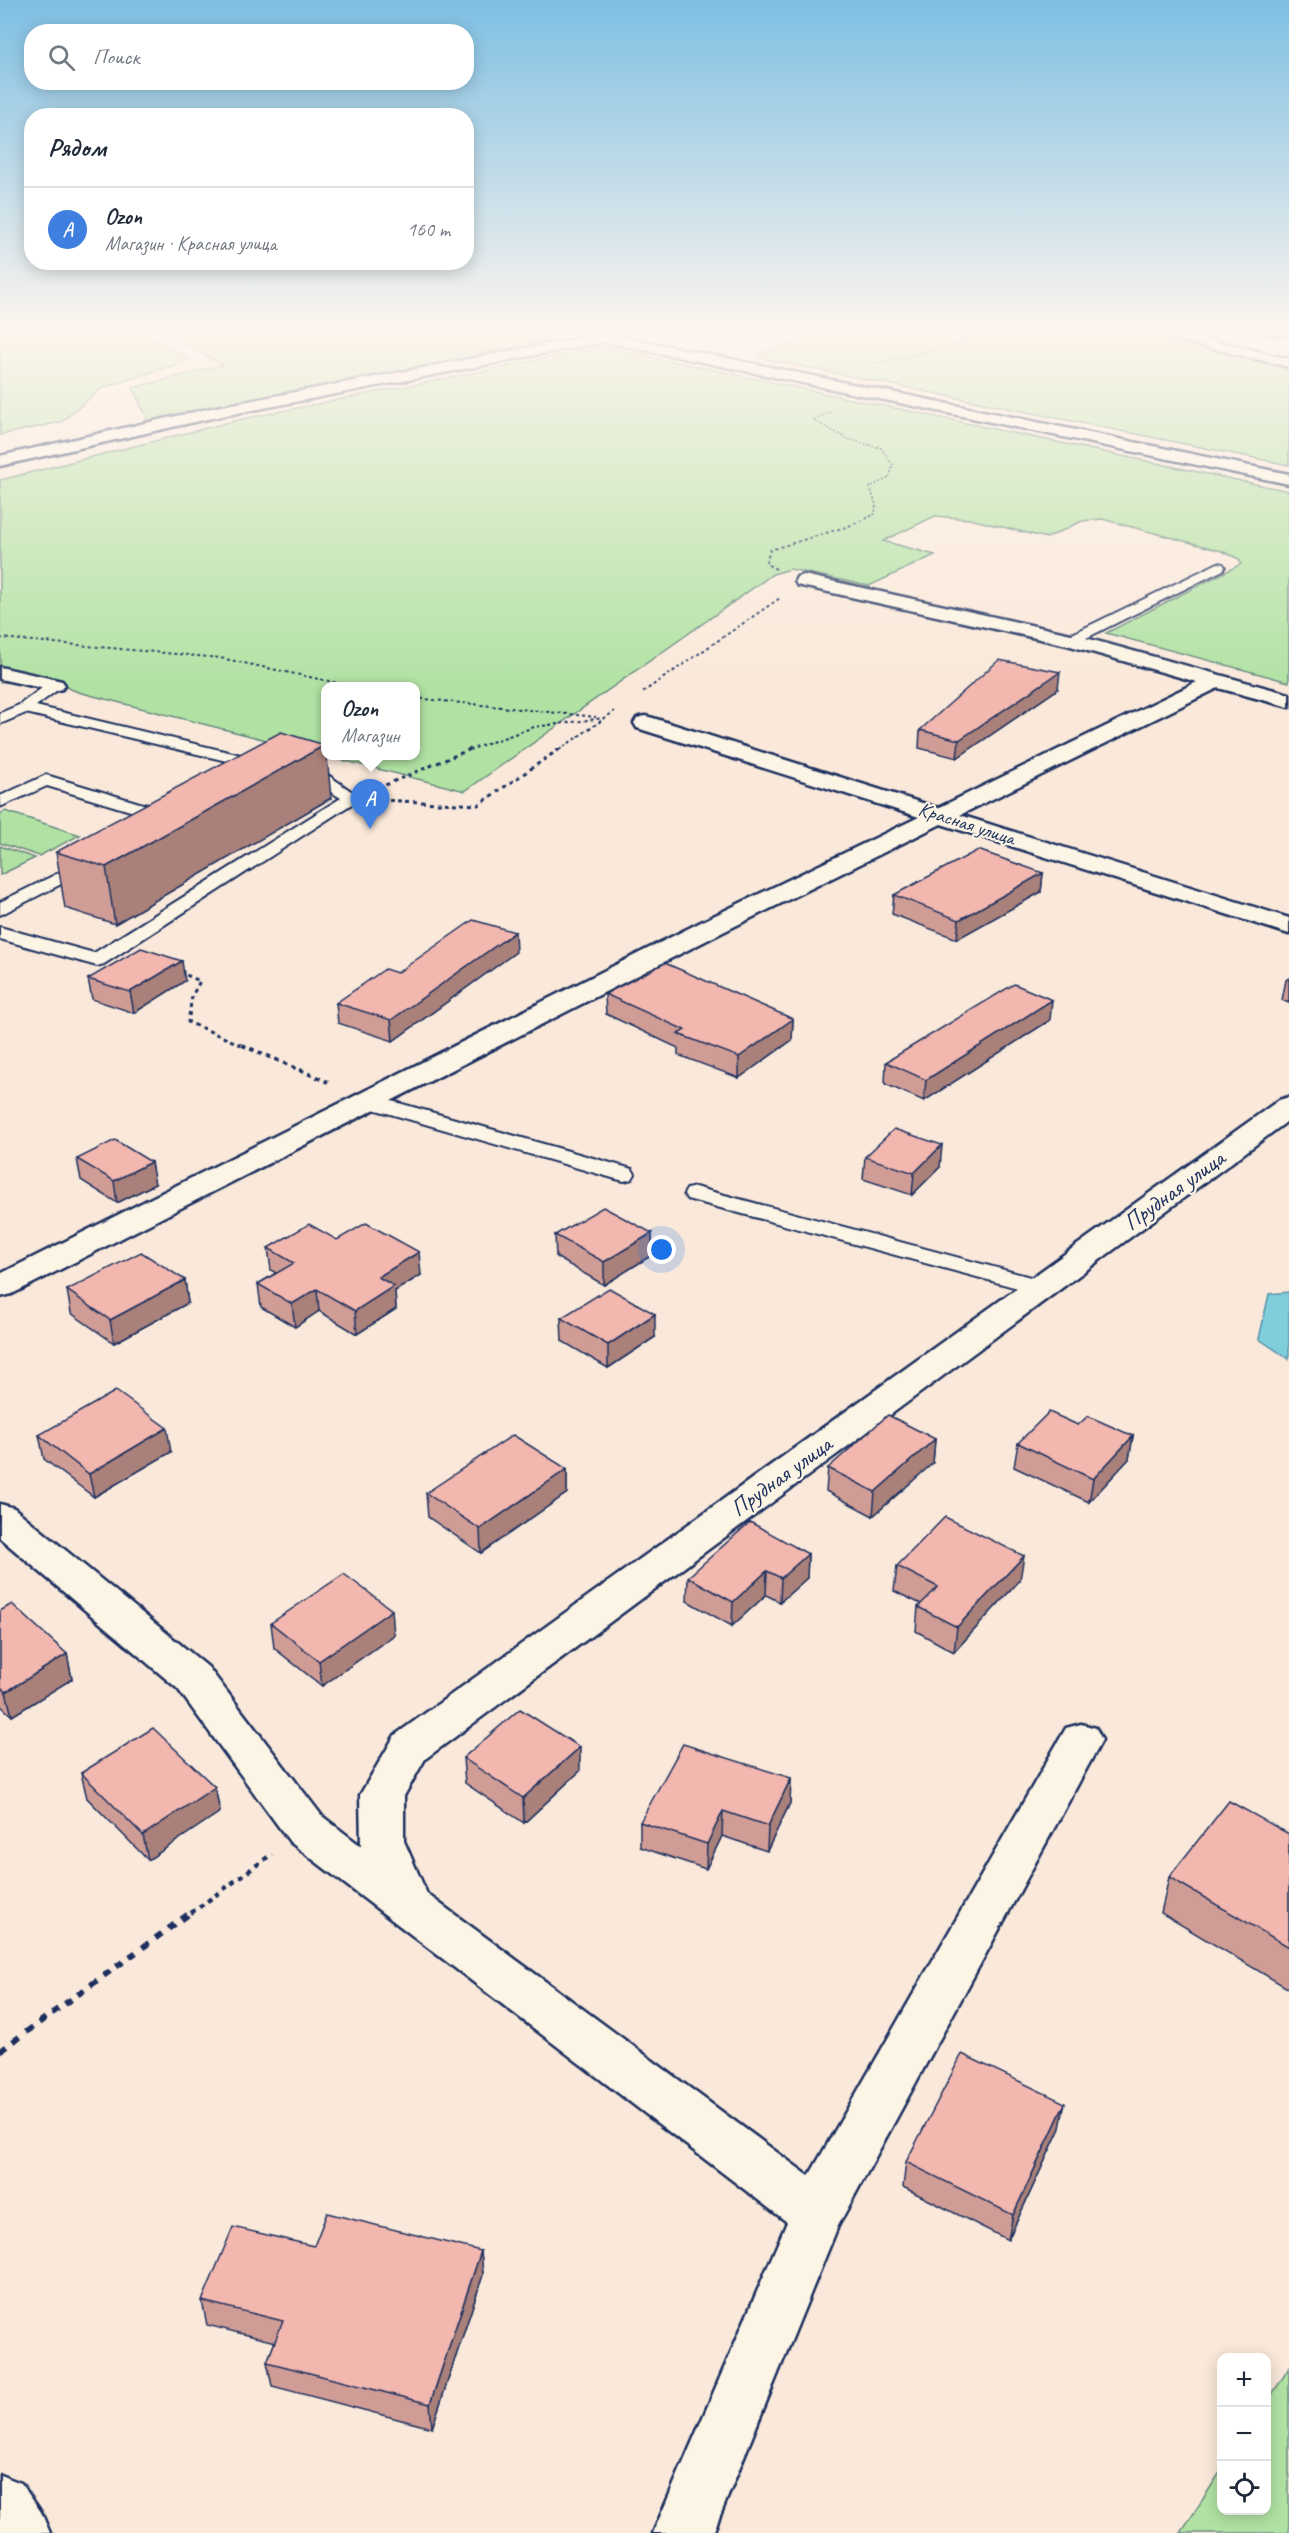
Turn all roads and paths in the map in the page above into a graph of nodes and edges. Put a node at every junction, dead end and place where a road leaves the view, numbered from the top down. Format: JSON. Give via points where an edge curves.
{"nodes":[{"id":1,"x":38,"y":452,"type":"edge"},
{"id":2,"x":884,"y":452,"type":"edge"},
{"id":3,"x":1159,"y":452,"type":"edge"},
{"id":4,"x":0,"y":461,"type":"edge"},
{"id":5,"x":1289,"y":479,"type":"edge"},
{"id":6,"x":1218,"y":567,"type":"dead end"},
{"id":7,"x":804,"y":581,"type":"junction"},
{"id":8,"x":0,"y":638,"type":"edge"},
{"id":9,"x":1071,"y":640,"type":"junction"},
{"id":10,"x":0,"y":673,"type":"edge"},
{"id":11,"x":1215,"y":681,"type":"junction"},
{"id":12,"x":329,"y":682,"type":"edge"},
{"id":13,"x":55,"y":685,"type":"joint"},
{"id":14,"x":643,"y":692,"type":"dead end"},
{"id":15,"x":420,"y":699,"type":"edge"},
{"id":16,"x":1289,"y":701,"type":"edge"},
{"id":17,"x":624,"y":705,"type":"dead end"},
{"id":18,"x":24,"y":708,"type":"junction"},
{"id":19,"x":605,"y":718,"type":"junction"},
{"id":20,"x":0,"y":719,"type":"edge"},
{"id":21,"x":645,"y":723,"type":"joint"},
{"id":22,"x":353,"y":798,"type":"junction"},
{"id":23,"x":0,"y":802,"type":"edge"},
{"id":24,"x":940,"y":815,"type":"junction"},
{"id":25,"x":153,"y":830,"type":"edge"},
{"id":26,"x":102,"y":856,"type":"edge"},
{"id":27,"x":0,"y":909,"type":"edge"},
{"id":28,"x":1289,"y":926,"type":"edge"},
{"id":29,"x":0,"y":933,"type":"edge"},
{"id":30,"x":172,"y":969,"type":"edge"},
{"id":31,"x":367,"y":1100,"type":"junction"},
{"id":32,"x":1289,"y":1106,"type":"edge"},
{"id":33,"x":624,"y":1174,"type":"dead end"},
{"id":34,"x":695,"y":1194,"type":"dead end"},
{"id":35,"x":0,"y":1287,"type":"edge"},
{"id":36,"x":1040,"y":1287,"type":"junction"},
{"id":37,"x":0,"y":1518,"type":"edge"},
{"id":38,"x":1081,"y":1740,"type":"dead end"},
{"id":39,"x":306,"y":1829,"type":"junction"},
{"id":40,"x":408,"y":1904,"type":"junction"},
{"id":41,"x":0,"y":2051,"type":"edge"},
{"id":42,"x":817,"y":2213,"type":"junction"},
{"id":43,"x":0,"y":2504,"type":"edge"},
{"id":44,"x":20,"y":2533,"type":"edge"},
{"id":45,"x":682,"y":2533,"type":"edge"}],
"edges":[{"from":1,"to":4,"type":"street"},
{"from":2,"to":7,"type":"path","via":[[893,465],[889,478],[870,487],[875,514],[770,550],[766,564]]},
{"from":3,"to":5,"type":"street"},
{"from":6,"to":9,"type":"lane"},
{"from":7,"to":9,"type":"street"},
{"from":7,"to":14,"type":"path"},
{"from":8,"to":12,"type":"path","via":[[220,658]]},
{"from":9,"to":11,"type":"street"},
{"from":10,"to":13,"type":"street"},
{"from":11,"to":16,"type":"street"},
{"from":11,"to":24,"type":"street"},
{"from":13,"to":18,"type":"lane"},
{"from":15,"to":19,"type":"path"},
{"from":17,"to":19,"type":"path"},
{"from":18,"to":20,"type":"lane"},
{"from":18,"to":22,"type":"lane","via":[[322,779]]},
{"from":19,"to":21,"type":"path"},
{"from":19,"to":22,"type":"path","via":[[534,727],[453,755]]},
{"from":19,"to":22,"type":"path","via":[[478,805]]},
{"from":21,"to":24,"type":"street","name":"Красная улица"},
{"from":22,"to":29,"type":"lane","via":[[97,960]]},
{"from":23,"to":25,"type":"lane","via":[[46,780],[173,819]]},
{"from":24,"to":28,"type":"street","name":"Красная улица"},
{"from":24,"to":31,"type":"street"},
{"from":26,"to":27,"type":"lane"},
{"from":30,"to":31,"type":"path","via":[[200,981],[192,996],[188,1022]]},
{"from":31,"to":33,"type":"lane"},
{"from":31,"to":35,"type":"street"},
{"from":32,"to":36,"type":"street","name":"Прудная улица"},
{"from":34,"to":36,"type":"lane"},
{"from":36,"to":40,"type":"street","name":"Прудная улица","via":[[410,1747],[382,1795],[382,1841]]},
{"from":37,"to":39,"type":"street","via":[[193,1678]]},
{"from":38,"to":42,"type":"street"},
{"from":39,"to":40,"type":"street"},
{"from":39,"to":41,"type":"path"},
{"from":40,"to":42,"type":"street"},
{"from":42,"to":45,"type":"street"},
{"from":43,"to":44,"type":"street"}]}
